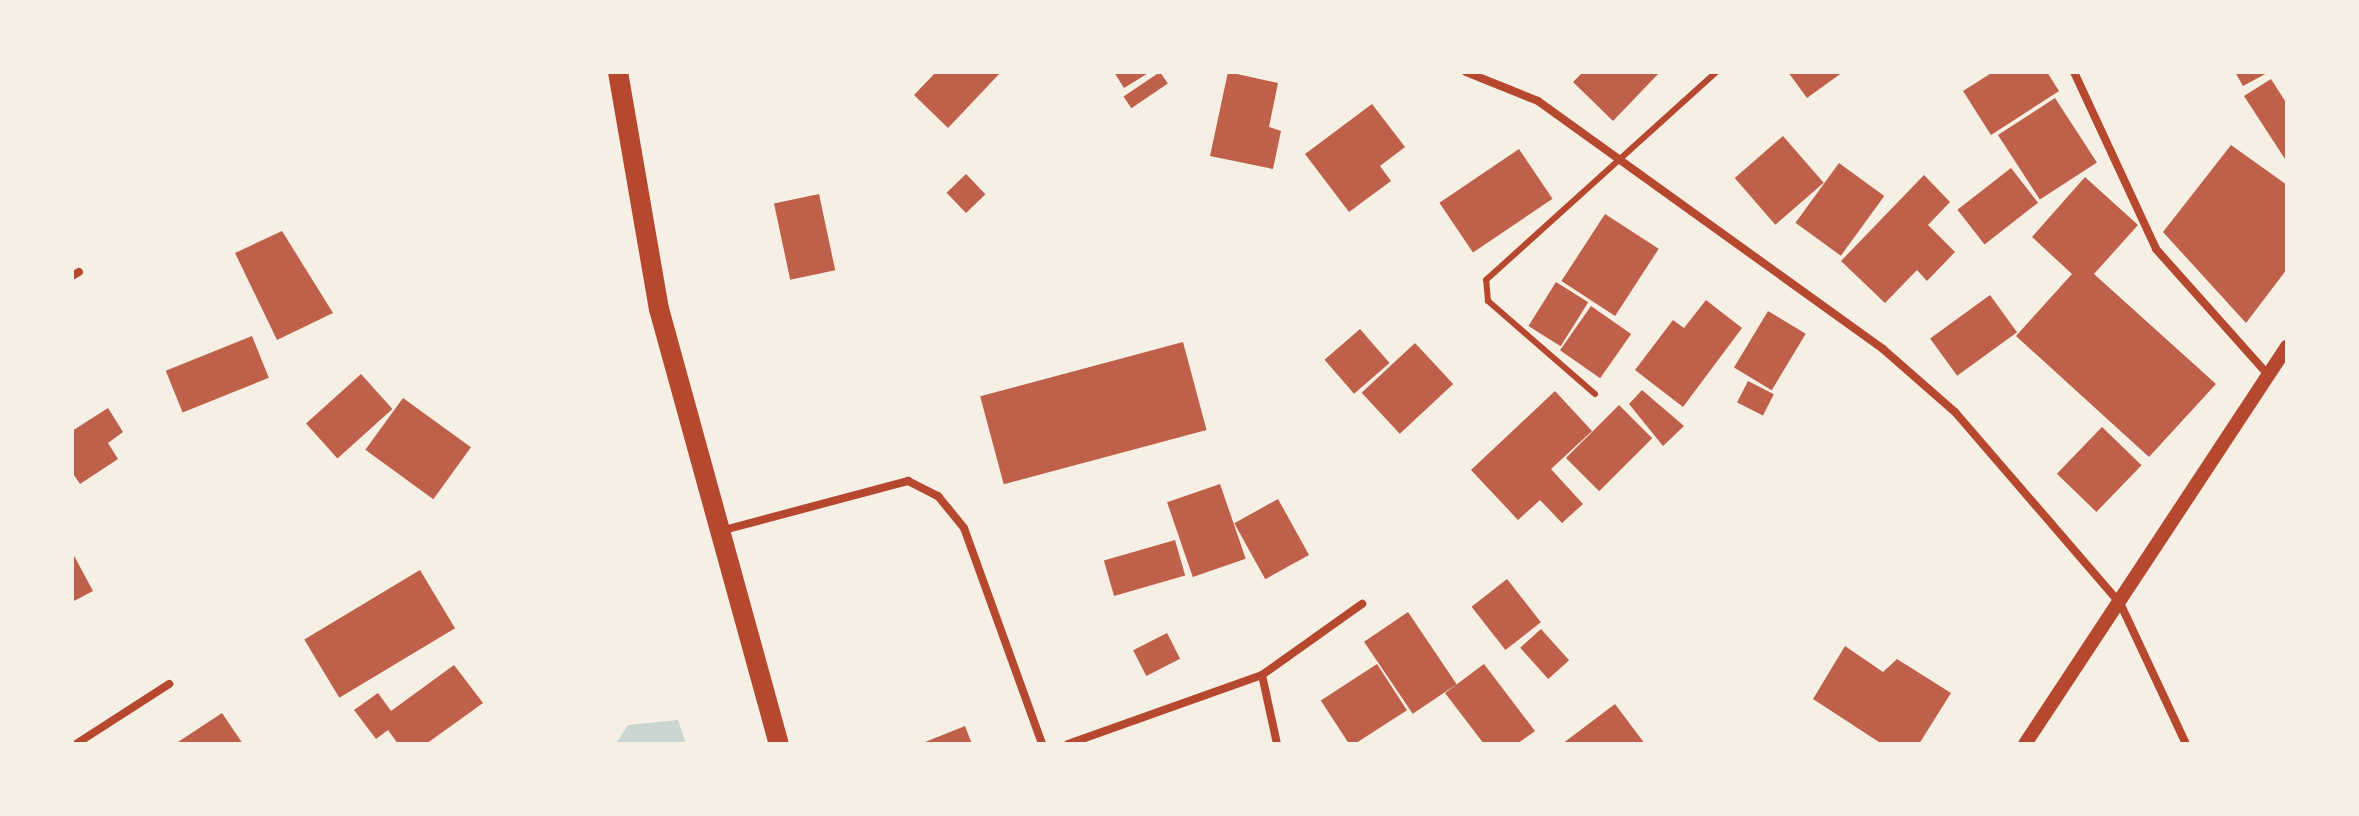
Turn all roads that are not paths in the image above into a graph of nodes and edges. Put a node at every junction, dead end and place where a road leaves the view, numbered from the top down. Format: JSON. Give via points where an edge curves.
{"nodes":[{"id":1,"x":618,"y":72,"type":"edge"},
{"id":2,"x":1466,"y":72,"type":"edge"},
{"id":3,"x":1716,"y":72,"type":"edge"},
{"id":4,"x":2074,"y":72,"type":"edge"},
{"id":5,"x":1623,"y":161,"type":"junction"},
{"id":6,"x":2287,"y":347,"type":"edge"},
{"id":7,"x":2269,"y":376,"type":"junction"},
{"id":8,"x":1595,"y":394,"type":"dead end"},
{"id":9,"x":716,"y":532,"type":"junction"},
{"id":10,"x":2120,"y":603,"type":"junction"},
{"id":11,"x":1362,"y":604,"type":"dead end"},
{"id":12,"x":1262,"y":675,"type":"junction"},
{"id":13,"x":169,"y":684,"type":"dead end"},
{"id":14,"x":76,"y":744,"type":"edge"},
{"id":15,"x":779,"y":744,"type":"edge"},
{"id":16,"x":1042,"y":744,"type":"edge"},
{"id":17,"x":1068,"y":744,"type":"edge"},
{"id":18,"x":1277,"y":744,"type":"edge"},
{"id":19,"x":2025,"y":744,"type":"edge"},
{"id":20,"x":2186,"y":744,"type":"edge"}],
"edges":[{"from":1,"to":9,"type":"main road","via":[[659,309]]},
{"from":2,"to":5,"type":"street","via":[[1538,101]]},
{"from":3,"to":5,"type":"lane"},
{"from":4,"to":7,"type":"street","via":[[2156,249]]},
{"from":5,"to":8,"type":"lane","via":[[1486,280],[1484,291]]},
{"from":5,"to":10,"type":"street","via":[[1883,349],[1955,412]]},
{"from":6,"to":7,"type":"street"},
{"from":7,"to":10,"type":"street"},
{"from":9,"to":15,"type":"main road"},
{"from":9,"to":16,"type":"street","via":[[908,481],[938,496],[964,528]]},
{"from":10,"to":19,"type":"street"},
{"from":10,"to":20,"type":"street"},
{"from":11,"to":12,"type":"street"},
{"from":12,"to":17,"type":"street"},
{"from":12,"to":18,"type":"street"},
{"from":13,"to":14,"type":"street"}]}
